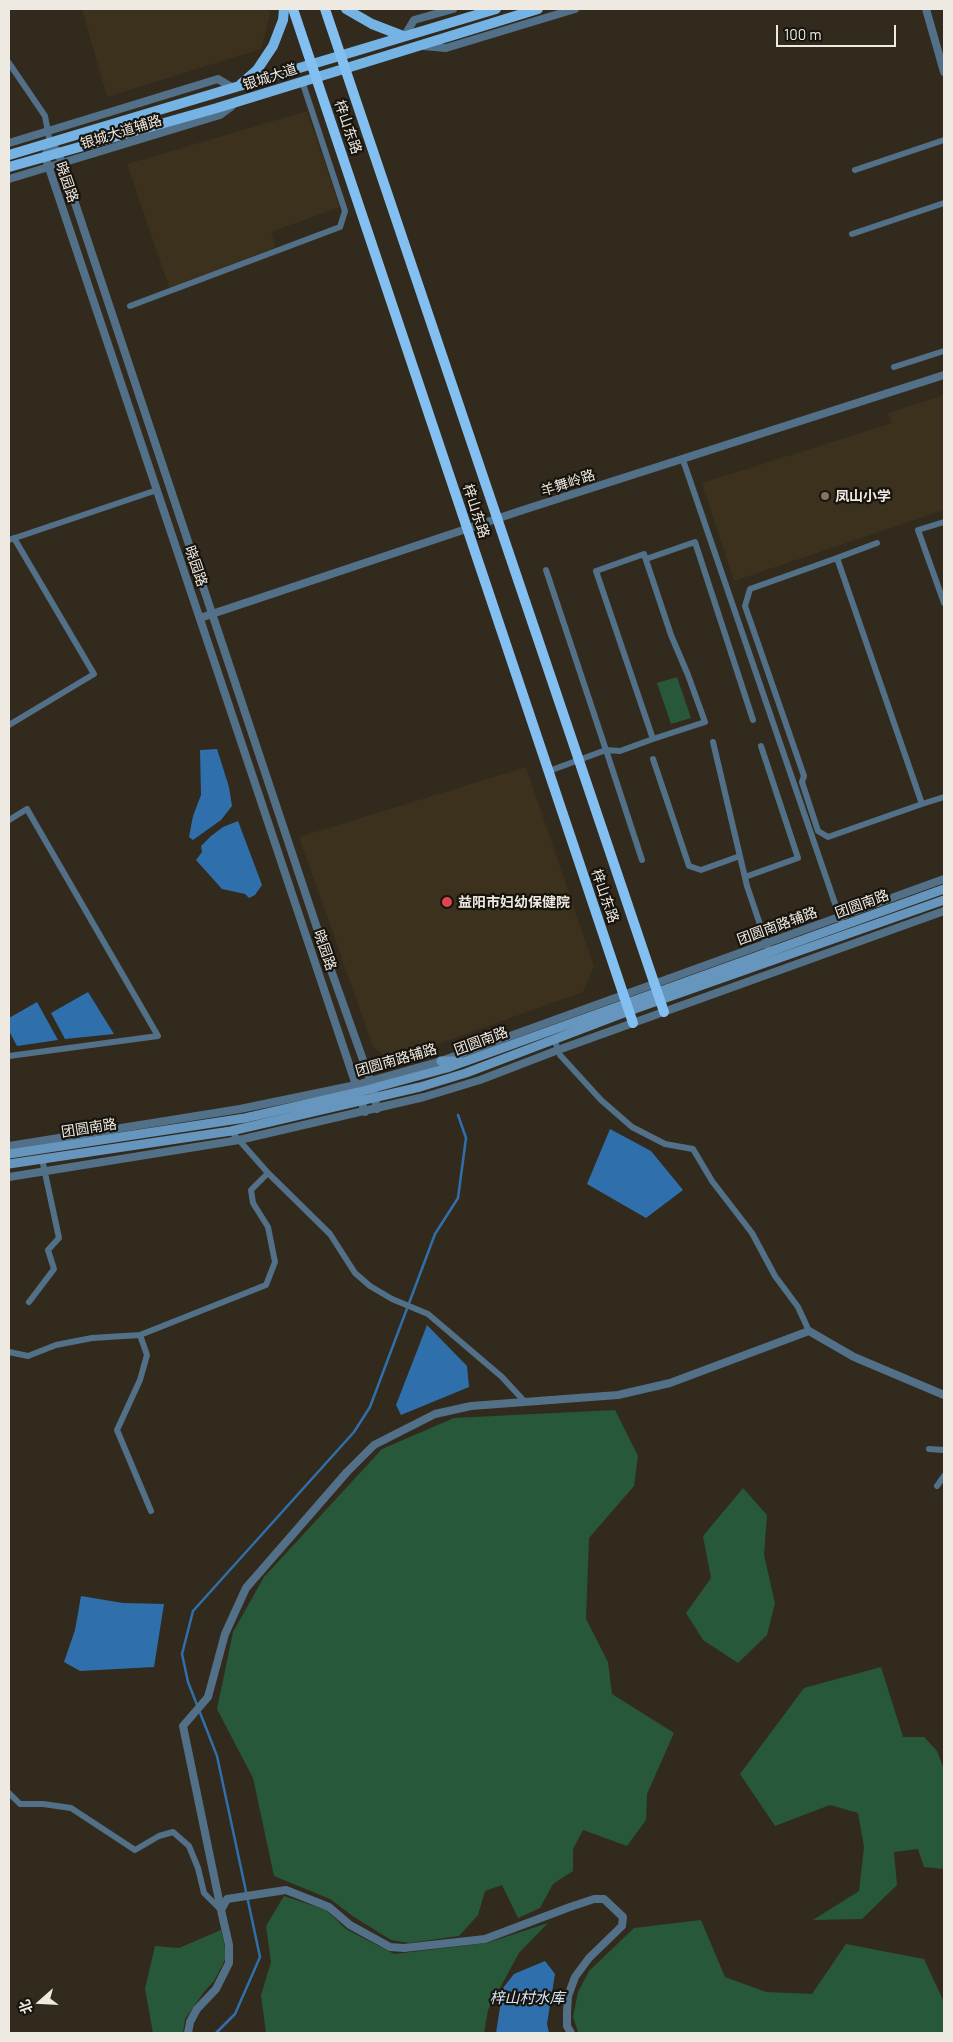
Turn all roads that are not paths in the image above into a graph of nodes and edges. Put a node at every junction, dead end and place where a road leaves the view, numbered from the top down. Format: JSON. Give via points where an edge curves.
{"nodes":[{"id":1,"x":284,"y":9,"type":"edge"},
{"id":2,"x":293,"y":9,"type":"edge"},
{"id":3,"x":325,"y":9,"type":"edge"},
{"id":4,"x":346,"y":9,"type":"edge"},
{"id":5,"x":453,"y":9,"type":"edge"},
{"id":6,"x":496,"y":9,"type":"edge"},
{"id":7,"x":538,"y":9,"type":"edge"},
{"id":8,"x":575,"y":9,"type":"edge"},
{"id":9,"x":926,"y":9,"type":"edge"},
{"id":10,"x":404,"y":36,"type":"junction"},
{"id":11,"x":419,"y":45,"type":"junction"},
{"id":12,"x":341,"y":54,"type":"junction"},
{"id":13,"x":9,"y":63,"type":"edge"},
{"id":14,"x":312,"y":63,"type":"junction"},
{"id":15,"x":345,"y":68,"type":"junction"},
{"id":16,"x":944,"y":72,"type":"edge"},
{"id":17,"x":316,"y":76,"type":"junction"},
{"id":18,"x":302,"y":81,"type":"junction"},
{"id":19,"x":236,"y":88,"type":"junction"},
{"id":20,"x":237,"y":102,"type":"junction"},
{"id":21,"x":48,"y":131,"type":"junction"},
{"id":22,"x":944,"y":140,"type":"edge"},
{"id":23,"x":9,"y":143,"type":"edge"},
{"id":24,"x":50,"y":143,"type":"junction"},
{"id":25,"x":58,"y":152,"type":"junction"},
{"id":26,"x":9,"y":155,"type":"edge"},
{"id":27,"x":45,"y":156,"type":"junction"},
{"id":28,"x":62,"y":163,"type":"junction"},
{"id":29,"x":9,"y":167,"type":"edge"},
{"id":30,"x":49,"y":167,"type":"junction"},
{"id":31,"x":855,"y":170,"type":"dead end"},
{"id":32,"x":9,"y":179,"type":"edge"},
{"id":33,"x":944,"y":203,"type":"edge"},
{"id":34,"x":852,"y":234,"type":"dead end"},
{"id":35,"x":130,"y":306,"type":"dead end"},
{"id":36,"x":944,"y":351,"type":"edge"},
{"id":37,"x":894,"y":367,"type":"dead end"},
{"id":38,"x":944,"y":375,"type":"edge"},
{"id":39,"x":683,"y":460,"type":"junction"},
{"id":40,"x":157,"y":490,"type":"junction"},
{"id":41,"x":497,"y":519,"type":"junction"},
{"id":42,"x":944,"y":522,"type":"edge"},
{"id":43,"x":468,"y":529,"type":"junction"},
{"id":44,"x":11,"y":539,"type":"edge"},
{"id":45,"x":877,"y":543,"type":"dead end"},
{"id":46,"x":837,"y":558,"type":"junction"},
{"id":47,"x":646,"y":559,"type":"junction"},
{"id":48,"x":546,"y":570,"type":"dead end"},
{"id":49,"x":944,"y":603,"type":"edge"},
{"id":50,"x":212,"y":614,"type":"junction"},
{"id":51,"x":200,"y":618,"type":"junction"},
{"id":52,"x":753,"y":720,"type":"dead end"},
{"id":53,"x":9,"y":725,"type":"edge"},
{"id":54,"x":654,"y":739,"type":"junction"},
{"id":55,"x":713,"y":742,"type":"dead end"},
{"id":56,"x":761,"y":746,"type":"dead end"},
{"id":57,"x":606,"y":750,"type":"junction"},
{"id":58,"x":653,"y":759,"type":"dead end"},
{"id":59,"x":579,"y":760,"type":"junction"},
{"id":60,"x":548,"y":771,"type":"junction"},
{"id":61,"x":944,"y":797,"type":"edge"},
{"id":62,"x":922,"y":804,"type":"junction"},
{"id":63,"x":9,"y":820,"type":"edge"},
{"id":64,"x":740,"y":856,"type":"junction"},
{"id":65,"x":642,"y":860,"type":"dead end"},
{"id":66,"x":745,"y":877,"type":"junction"},
{"id":67,"x":944,"y":879,"type":"edge"},
{"id":68,"x":944,"y":889,"type":"edge"},
{"id":69,"x":944,"y":900,"type":"edge"},
{"id":70,"x":944,"y":911,"type":"edge"},
{"id":71,"x":841,"y":921,"type":"junction"},
{"id":72,"x":768,"y":947,"type":"junction"},
{"id":73,"x":657,"y":991,"type":"junction"},
{"id":74,"x":626,"y":1002,"type":"junction"},
{"id":75,"x":664,"y":1012,"type":"junction"},
{"id":76,"x":633,"y":1023,"type":"junction"},
{"id":77,"x":554,"y":1039,"type":"junction"},
{"id":78,"x":558,"y":1050,"type":"junction"},
{"id":79,"x":9,"y":1056,"type":"edge"},
{"id":80,"x":441,"y":1060,"type":"junction"},
{"id":81,"x":464,"y":1061,"type":"junction"},
{"id":82,"x":371,"y":1084,"type":"junction"},
{"id":83,"x":358,"y":1088,"type":"junction"},
{"id":84,"x":374,"y":1098,"type":"junction"},
{"id":85,"x":361,"y":1101,"type":"junction"},
{"id":86,"x":377,"y":1109,"type":"junction"},
{"id":87,"x":365,"y":1112,"type":"junction"},
{"id":88,"x":231,"y":1131,"type":"junction"},
{"id":89,"x":239,"y":1140,"type":"junction"},
{"id":90,"x":9,"y":1146,"type":"edge"},
{"id":91,"x":9,"y":1154,"type":"edge"},
{"id":92,"x":42,"y":1159,"type":"junction"},
{"id":93,"x":9,"y":1164,"type":"edge"},
{"id":94,"x":44,"y":1171,"type":"junction"},
{"id":95,"x":268,"y":1173,"type":"junction"},
{"id":96,"x":9,"y":1177,"type":"edge"},
{"id":97,"x":29,"y":1302,"type":"dead end"},
{"id":98,"x":809,"y":1331,"type":"junction"},
{"id":99,"x":140,"y":1335,"type":"junction"},
{"id":100,"x":9,"y":1352,"type":"edge"},
{"id":101,"x":944,"y":1395,"type":"edge"},
{"id":102,"x":524,"y":1402,"type":"junction"},
{"id":103,"x":929,"y":1449,"type":"dead end"},
{"id":104,"x":944,"y":1450,"type":"edge"},
{"id":105,"x":944,"y":1476,"type":"edge"},
{"id":106,"x":937,"y":1486,"type":"dead end"},
{"id":107,"x":151,"y":1511,"type":"dead end"},
{"id":108,"x":9,"y":1793,"type":"edge"},
{"id":109,"x":221,"y":1910,"type":"junction"},
{"id":110,"x":188,"y":2033,"type":"edge"},
{"id":111,"x":571,"y":2033,"type":"edge"}],
"edges":[{"from":1,"to":19,"type":"main road","via":[[273,46],[257,70]]},
{"from":2,"to":14,"type":"highway","name":"梓山东路"},
{"from":3,"to":12,"type":"highway","name":"梓山东路"},
{"from":4,"to":10,"type":"main road","via":[[372,24]]},
{"from":5,"to":10,"type":"street","via":[[414,20]]},
{"from":6,"to":10,"type":"main road","name":"银城大道"},
{"from":7,"to":11,"type":"main road","name":"银城大道"},
{"from":8,"to":11,"type":"street","via":[[446,48]]},
{"from":9,"to":16,"type":"street"},
{"from":10,"to":12,"type":"main road","name":"银城大道"},
{"from":11,"to":15,"type":"main road","name":"银城大道"},
{"from":12,"to":14,"type":"main road","name":"银城大道"},
{"from":12,"to":15,"type":"highway","name":"梓山东路"},
{"from":13,"to":21,"type":"street","via":[[45,116]]},
{"from":14,"to":17,"type":"highway","name":"梓山东路"},
{"from":14,"to":19,"type":"main road","name":"银城大道"},
{"from":15,"to":17,"type":"main road","name":"银城大道"},
{"from":15,"to":41,"type":"highway","name":"梓山东路"},
{"from":17,"to":18,"type":"main road","name":"银城大道"},
{"from":17,"to":43,"type":"highway","name":"梓山东路"},
{"from":18,"to":20,"type":"main road","name":"银城大道"},
{"from":18,"to":35,"type":"street","via":[[345,211],[340,227]]},
{"from":19,"to":21,"type":"street","name":"银城大道辅路","via":[[218,79]]},
{"from":19,"to":24,"type":"main road","name":"银城大道"},
{"from":20,"to":25,"type":"main road","name":"银城大道"},
{"from":20,"to":28,"type":"street","name":"银城大道辅路","via":[[220,115]]},
{"from":21,"to":23,"type":"street","name":"银城大道辅路"},
{"from":21,"to":24,"type":"street"},
{"from":22,"to":31,"type":"street"},
{"from":24,"to":25,"type":"street","name":"晓园路"},
{"from":24,"to":26,"type":"main road","name":"银城大道"},
{"from":24,"to":27,"type":"street","name":"晓园路"},
{"from":25,"to":27,"type":"main road","name":"银城大道"},
{"from":25,"to":28,"type":"street","name":"晓园路"},
{"from":27,"to":29,"type":"main road","name":"银城大道"},
{"from":27,"to":30,"type":"street","name":"晓园路"},
{"from":28,"to":30,"type":"street","name":"银城大道辅路"},
{"from":28,"to":50,"type":"street","name":"晓园路"},
{"from":30,"to":32,"type":"street","name":"银城大道辅路"},
{"from":30,"to":40,"type":"street","name":"晓园路"},
{"from":33,"to":34,"type":"street"},
{"from":36,"to":37,"type":"street"},
{"from":38,"to":39,"type":"street","name":"羊舞岭路"},
{"from":39,"to":41,"type":"street","name":"羊舞岭路"},
{"from":39,"to":71,"type":"street"},
{"from":40,"to":44,"type":"street"},
{"from":40,"to":51,"type":"street","name":"晓园路"},
{"from":41,"to":43,"type":"street","name":"羊舞岭路"},
{"from":41,"to":59,"type":"highway","name":"梓山东路"},
{"from":42,"to":49,"type":"street","via":[[918,530]]},
{"from":43,"to":50,"type":"street","name":"羊舞岭路"},
{"from":43,"to":60,"type":"highway","name":"梓山东路"},
{"from":44,"to":53,"type":"street","via":[[94,674]]},
{"from":45,"to":46,"type":"street"},
{"from":46,"to":62,"type":"street"},
{"from":46,"to":62,"type":"street","via":[[750,589],[745,606],[804,776],[802,782],[818,831],[828,837]]},
{"from":47,"to":52,"type":"street","via":[[695,542]]},
{"from":47,"to":54,"type":"street","via":[[705,722]]},
{"from":47,"to":54,"type":"street","via":[[644,554],[596,571]]},
{"from":48,"to":57,"type":"street"},
{"from":50,"to":51,"type":"street","name":"羊舞岭路"},
{"from":50,"to":82,"type":"street","name":"晓园路"},
{"from":51,"to":83,"type":"street","name":"晓园路"},
{"from":54,"to":57,"type":"street","via":[[620,751]]},
{"from":55,"to":64,"type":"street"},
{"from":56,"to":66,"type":"street","via":[[798,858]]},
{"from":57,"to":59,"type":"street"},
{"from":57,"to":65,"type":"street"},
{"from":58,"to":64,"type":"street","via":[[689,866],[701,870]]},
{"from":59,"to":60,"type":"street"},
{"from":59,"to":73,"type":"highway","name":"梓山东路"},
{"from":60,"to":74,"type":"highway","name":"梓山东路"},
{"from":61,"to":62,"type":"street"},
{"from":63,"to":79,"type":"street","via":[[27,809],[158,1036]]},
{"from":64,"to":66,"type":"street"},
{"from":66,"to":72,"type":"street"},
{"from":67,"to":71,"type":"street","name":"团圆南路辅路"},
{"from":68,"to":71,"type":"main road","name":"团圆南路"},
{"from":69,"to":73,"type":"main road","name":"团圆南路"},
{"from":70,"to":75,"type":"street"},
{"from":71,"to":72,"type":"main road","name":"团圆南路"},
{"from":72,"to":73,"type":"main road","name":"团圆南路"},
{"from":73,"to":74,"type":"main road","name":"团圆南路"},
{"from":73,"to":75,"type":"highway","name":"梓山东路"},
{"from":74,"to":76,"type":"highway","name":"梓山东路"},
{"from":74,"to":77,"type":"main road","name":"团圆南路"},
{"from":74,"to":80,"type":"street","name":"团圆南路辅路"},
{"from":74,"to":81,"type":"main road","name":"团圆南路"},
{"from":75,"to":76,"type":"street"},
{"from":76,"to":78,"type":"street"},
{"from":77,"to":78,"type":"street"},
{"from":77,"to":84,"type":"main road","name":"团圆南路","via":[[466,1073]]},
{"from":78,"to":86,"type":"street","via":[[480,1080]]},
{"from":78,"to":98,"type":"street","via":[[601,1100],[632,1128],[665,1144],[693,1149],[712,1182],[752,1233]]},
{"from":80,"to":81,"type":"main road"},
{"from":80,"to":82,"type":"street","name":"团圆南路辅路"},
{"from":81,"to":82,"type":"main road","name":"团圆南路"},
{"from":82,"to":83,"type":"main road","name":"团圆南路"},
{"from":82,"to":84,"type":"street","name":"晓园路"},
{"from":83,"to":85,"type":"street","name":"晓园路"},
{"from":83,"to":90,"type":"street","name":"团圆南路辅路"},
{"from":83,"to":91,"type":"main road","name":"团圆南路","via":[[245,1118]]},
{"from":84,"to":85,"type":"main road","name":"团圆南路"},
{"from":84,"to":86,"type":"street","name":"晓园路"},
{"from":85,"to":87,"type":"street","name":"晓园路"},
{"from":85,"to":88,"type":"main road","name":"团圆南路"},
{"from":86,"to":87,"type":"street"},
{"from":87,"to":89,"type":"street"},
{"from":88,"to":89,"type":"street"},
{"from":88,"to":92,"type":"main road","name":"团圆南路"},
{"from":89,"to":94,"type":"street"},
{"from":89,"to":95,"type":"street"},
{"from":92,"to":93,"type":"main road","name":"团圆南路"},
{"from":92,"to":94,"type":"street"},
{"from":94,"to":96,"type":"street"},
{"from":94,"to":97,"type":"street","via":[[59,1238],[48,1250],[54,1269]]},
{"from":95,"to":99,"type":"street","via":[[251,1190],[253,1203],[268,1227],[275,1262],[266,1284]]},
{"from":95,"to":102,"type":"street","via":[[330,1234],[355,1273],[370,1286],[436,1320],[502,1377]]},
{"from":98,"to":101,"type":"street","via":[[854,1357]]},
{"from":98,"to":102,"type":"street","via":[[670,1383],[618,1395]]},
{"from":99,"to":100,"type":"street","via":[[92,1338],[56,1345],[28,1356]]},
{"from":99,"to":107,"type":"street","via":[[147,1355],[140,1380],[117,1430]]},
{"from":102,"to":109,"type":"street","via":[[471,1406],[435,1414],[374,1445],[246,1588],[225,1634],[208,1697],[183,1726]]},
{"from":103,"to":104,"type":"street"},
{"from":105,"to":106,"type":"street"},
{"from":108,"to":109,"type":"street","via":[[20,1804],[71,1808],[135,1850],[174,1832],[189,1846],[204,1893]]},
{"from":109,"to":110,"type":"street","via":[[229,1945],[229,1963],[216,1989],[197,2009]]},
{"from":109,"to":111,"type":"street","via":[[227,1899],[286,1890],[329,1907],[350,1925],[390,1947],[404,1948],[485,1939],[570,1907],[604,1899],[623,1917],[622,1926],[589,1958],[576,1977],[568,1996],[567,2026]]}]}
